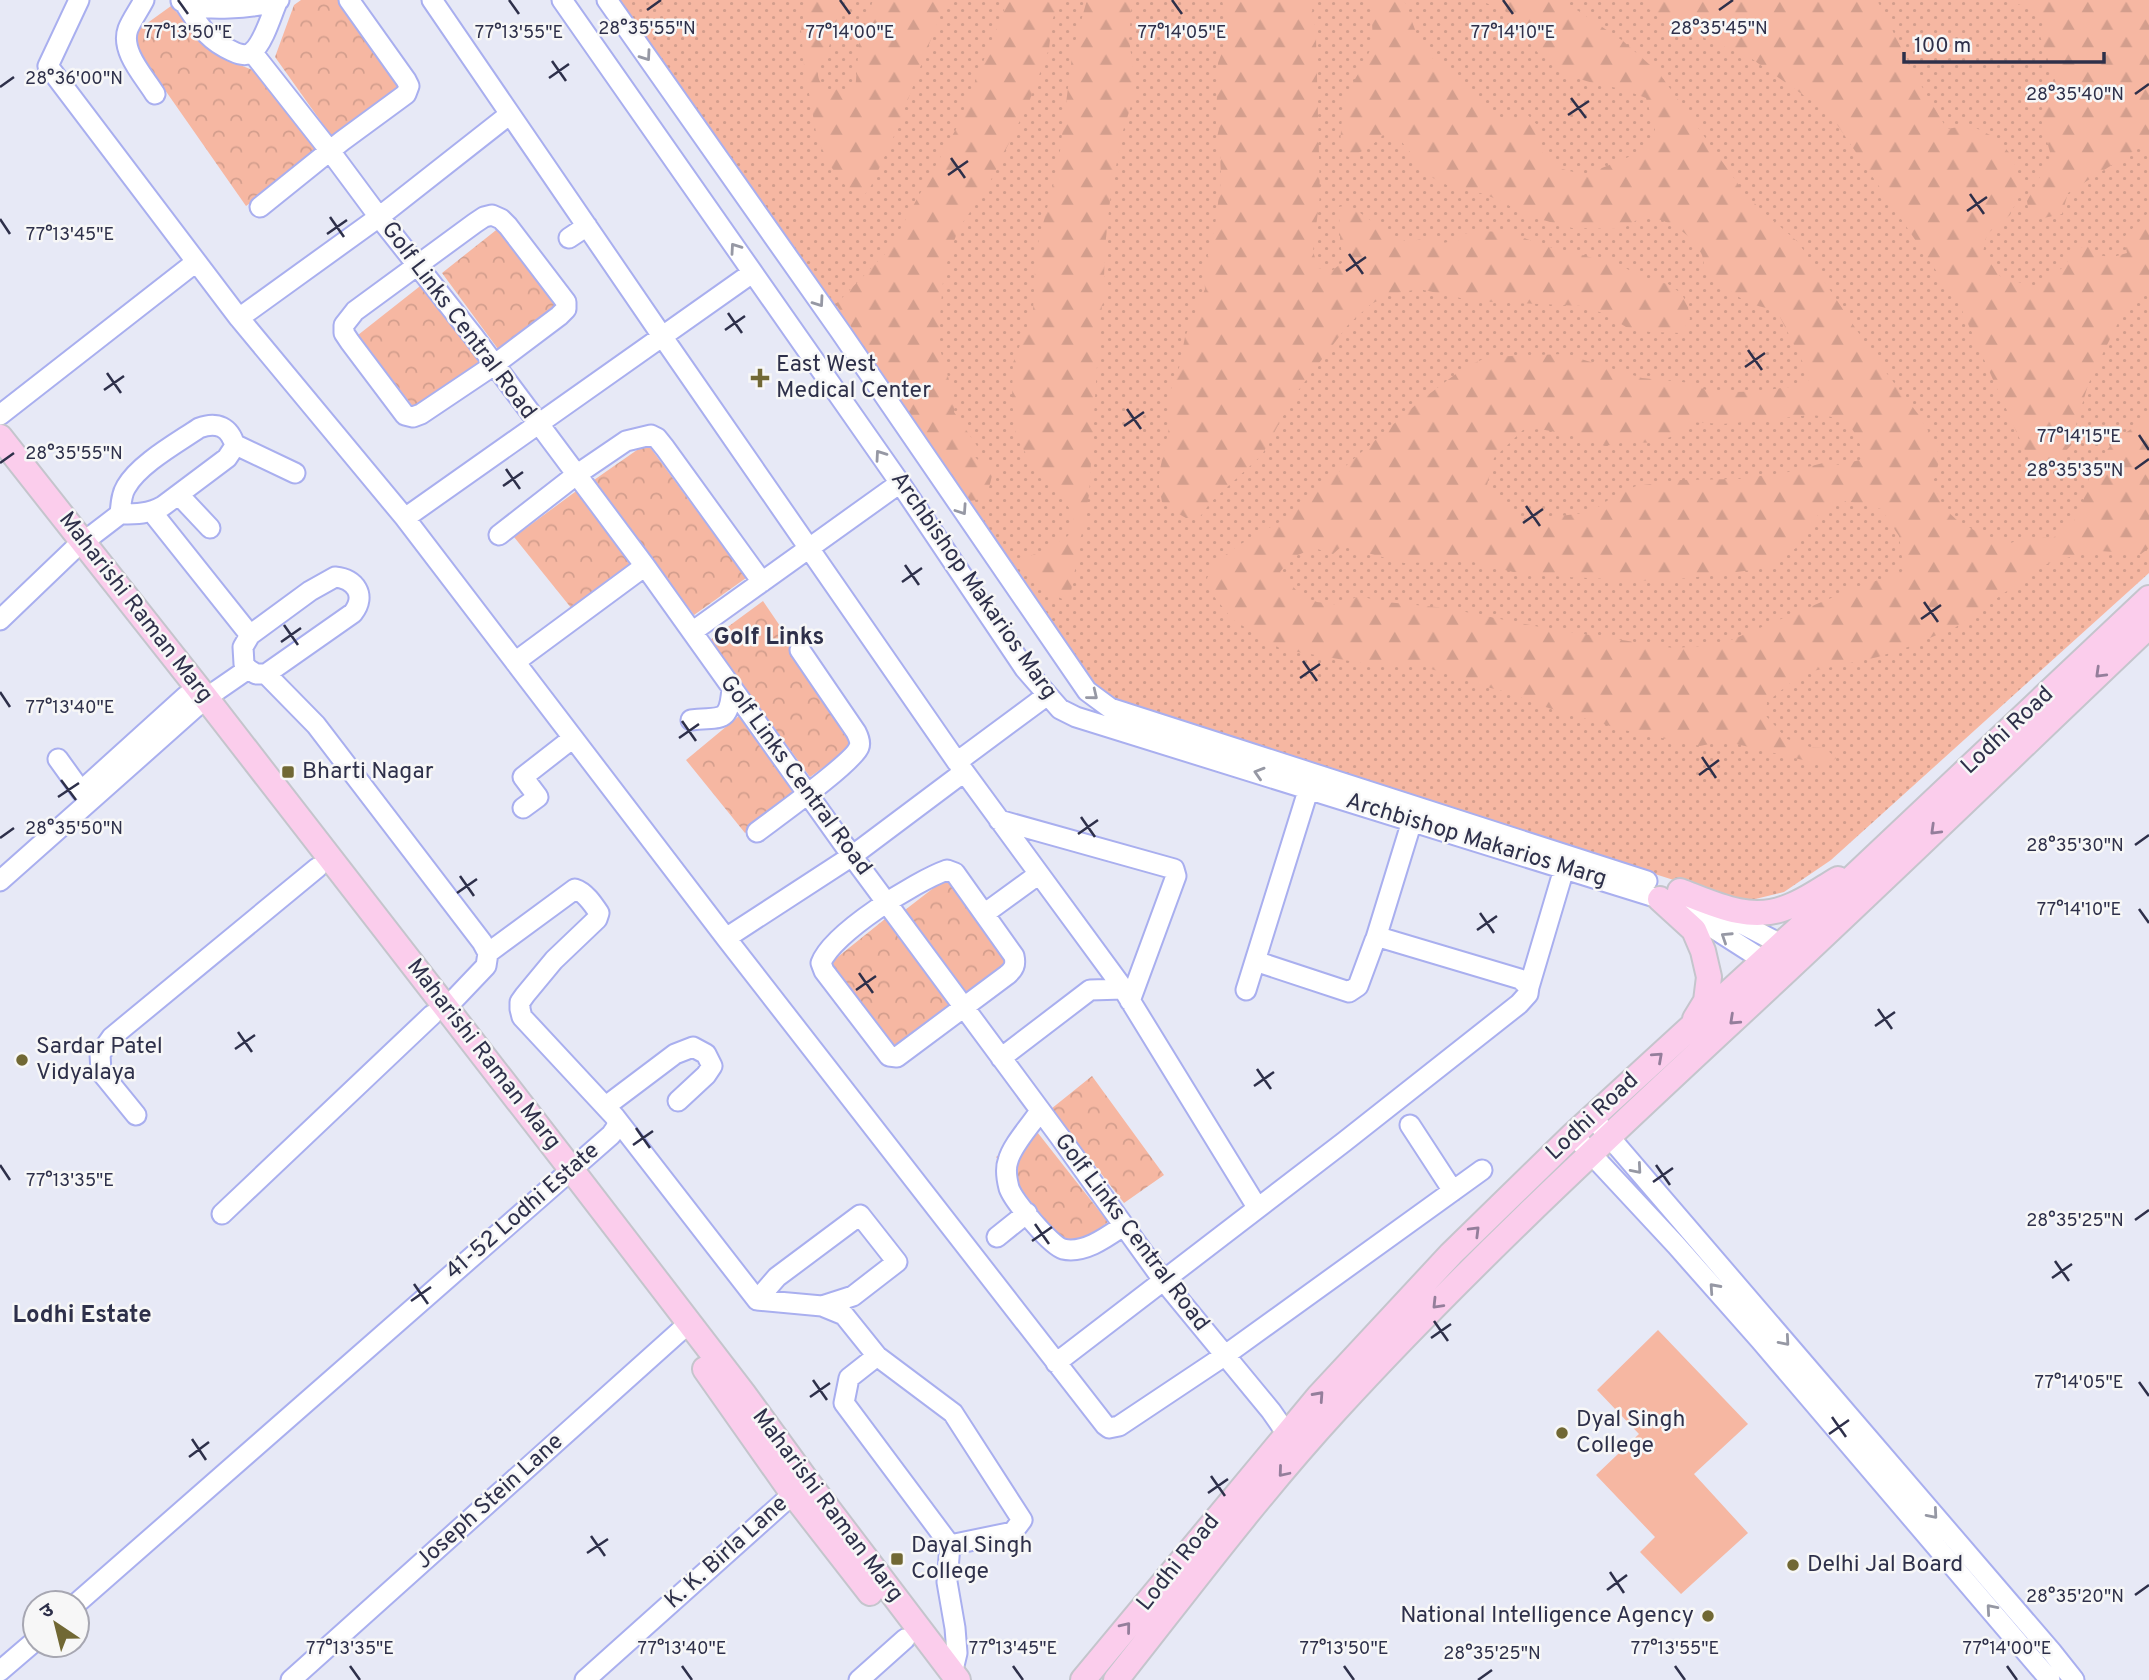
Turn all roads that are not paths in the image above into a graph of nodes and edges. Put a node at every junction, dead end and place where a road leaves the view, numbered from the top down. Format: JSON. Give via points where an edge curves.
{"nodes":[{"id":1,"x":79,"y":0,"type":"edge"},
{"id":2,"x":144,"y":0,"type":"edge"},
{"id":3,"x":349,"y":0,"type":"edge"},
{"id":4,"x":432,"y":0,"type":"edge"},
{"id":5,"x":562,"y":0,"type":"edge"},
{"id":6,"x":607,"y":0,"type":"edge"},
{"id":7,"x":278,"y":1,"type":"edge"},
{"id":8,"x":183,"y":2,"type":"edge"},
{"id":9,"x":224,"y":7,"type":"junction"},
{"id":10,"x":218,"y":44,"type":"junction"},
{"id":11,"x":252,"y":52,"type":"junction"},
{"id":12,"x":155,"y":94,"type":"dead end"},
{"id":13,"x":510,"y":114,"type":"junction"},
{"id":14,"x":330,"y":151,"type":"junction"},
{"id":15,"x":260,"y":207,"type":"dead end"},
{"id":16,"x":379,"y":217,"type":"junction"},
{"id":17,"x":587,"y":226,"type":"junction"},
{"id":18,"x":569,"y":238,"type":"dead end"},
{"id":19,"x":196,"y":262,"type":"junction"},
{"id":20,"x":417,"y":265,"type":"junction"},
{"id":21,"x":752,"y":273,"type":"junction"},
{"id":22,"x":239,"y":318,"type":"junction"},
{"id":23,"x":662,"y":336,"type":"junction"},
{"id":24,"x":494,"y":365,"type":"junction"},
{"id":25,"x":0,"y":415,"type":"edge"},
{"id":26,"x":538,"y":425,"type":"junction"},
{"id":27,"x":0,"y":437,"type":"edge"},
{"id":28,"x":234,"y":444,"type":"junction"},
{"id":29,"x":0,"y":456,"type":"edge"},
{"id":30,"x":295,"y":473,"type":"dead end"},
{"id":31,"x":576,"y":475,"type":"junction"},
{"id":32,"x":900,"y":483,"type":"junction"},
{"id":33,"x":179,"y":495,"type":"junction"},
{"id":34,"x":152,"y":512,"type":"junction"},
{"id":35,"x":120,"y":514,"type":"junction"},
{"id":36,"x":405,"y":518,"type":"junction"},
{"id":37,"x":210,"y":528,"type":"dead end"},
{"id":38,"x":499,"y":535,"type":"dead end"},
{"id":39,"x":78,"y":546,"type":"junction"},
{"id":40,"x":809,"y":549,"type":"junction"},
{"id":41,"x":645,"y":566,"type":"junction"},
{"id":42,"x":762,"y":582,"type":"junction"},
{"id":43,"x":2149,"y":598,"type":"edge"},
{"id":44,"x":0,"y":620,"type":"edge"},
{"id":45,"x":2149,"y":626,"type":"edge"},
{"id":46,"x":692,"y":632,"type":"junction"},
{"id":47,"x":250,"y":635,"type":"junction"},
{"id":48,"x":800,"y":650,"type":"dead end"},
{"id":49,"x":515,"y":663,"type":"junction"},
{"id":50,"x":257,"y":671,"type":"junction"},
{"id":51,"x":732,"y":688,"type":"junction"},
{"id":52,"x":1046,"y":696,"type":"junction"},
{"id":53,"x":196,"y":701,"type":"junction"},
{"id":54,"x":691,"y":720,"type":"dead end"},
{"id":55,"x":573,"y":738,"type":"junction"},
{"id":56,"x":58,"y":760,"type":"dead end"},
{"id":57,"x":961,"y":767,"type":"junction"},
{"id":58,"x":1310,"y":781,"type":"junction"},
{"id":59,"x":807,"y":794,"type":"junction"},
{"id":60,"x":523,"y":808,"type":"dead end"},
{"id":61,"x":999,"y":820,"type":"junction"},
{"id":62,"x":1412,"y":821,"type":"junction"},
{"id":63,"x":757,"y":832,"type":"dead end"},
{"id":64,"x":852,"y":856,"type":"junction"},
{"id":65,"x":1867,"y":864,"type":"junction"},
{"id":66,"x":317,"y":868,"type":"junction"},
{"id":67,"x":1564,"y":869,"type":"junction"},
{"id":68,"x":1039,"y":874,"type":"junction"},
{"id":69,"x":0,"y":881,"type":"edge"},
{"id":70,"x":1670,"y":895,"type":"junction"},
{"id":71,"x":886,"y":902,"type":"junction"},
{"id":72,"x":984,"y":914,"type":"junction"},
{"id":73,"x":1376,"y":937,"type":"junction"},
{"id":74,"x":726,"y":938,"type":"junction"},
{"id":75,"x":488,"y":953,"type":"junction"},
{"id":76,"x":1783,"y":959,"type":"junction"},
{"id":77,"x":1255,"y":961,"type":"junction"},
{"id":78,"x":1529,"y":987,"type":"junction"},
{"id":79,"x":1246,"y":990,"type":"dead end"},
{"id":80,"x":1126,"y":995,"type":"junction"},
{"id":81,"x":964,"y":1007,"type":"junction"},
{"id":82,"x":439,"y":1011,"type":"junction"},
{"id":83,"x":1690,"y":1029,"type":"junction"},
{"id":84,"x":1001,"y":1058,"type":"junction"},
{"id":85,"x":678,"y":1101,"type":"dead end"},
{"id":86,"x":1040,"y":1111,"type":"junction"},
{"id":87,"x":611,"y":1112,"type":"junction"},
{"id":88,"x":136,"y":1115,"type":"dead end"},
{"id":89,"x":1592,"y":1117,"type":"junction"},
{"id":90,"x":1410,"y":1125,"type":"dead end"},
{"id":91,"x":1573,"y":1135,"type":"junction"},
{"id":92,"x":1609,"y":1136,"type":"junction"},
{"id":93,"x":1591,"y":1154,"type":"junction"},
{"id":94,"x":1482,"y":1170,"type":"dead end"},
{"id":95,"x":565,"y":1174,"type":"junction"},
{"id":96,"x":1453,"y":1191,"type":"junction"},
{"id":97,"x":1256,"y":1207,"type":"junction"},
{"id":98,"x":1027,"y":1213,"type":"junction"},
{"id":99,"x":222,"y":1214,"type":"dead end"},
{"id":100,"x":1122,"y":1226,"type":"junction"},
{"id":101,"x":997,"y":1237,"type":"dead end"},
{"id":102,"x":1163,"y":1280,"type":"junction"},
{"id":103,"x":757,"y":1300,"type":"junction"},
{"id":104,"x":822,"y":1306,"type":"junction"},
{"id":105,"x":684,"y":1328,"type":"junction"},
{"id":106,"x":877,"y":1356,"type":"junction"},
{"id":107,"x":1224,"y":1356,"type":"junction"},
{"id":108,"x":1056,"y":1363,"type":"junction"},
{"id":109,"x":1287,"y":1434,"type":"junction"},
{"id":110,"x":800,"y":1487,"type":"junction"},
{"id":111,"x":950,"y":1545,"type":"junction"},
{"id":112,"x":91,"y":1592,"type":"edge"},
{"id":113,"x":905,"y":1639,"type":"junction"},
{"id":114,"x":21,"y":1653,"type":"edge"},
{"id":115,"x":0,"y":1671,"type":"edge"},
{"id":116,"x":2061,"y":1677,"type":"edge"},
{"id":117,"x":949,"y":1678,"type":"edge"},
{"id":118,"x":291,"y":1680,"type":"edge"},
{"id":119,"x":584,"y":1680,"type":"edge"},
{"id":120,"x":859,"y":1680,"type":"edge"},
{"id":121,"x":1083,"y":1680,"type":"edge"},
{"id":122,"x":1116,"y":1680,"type":"edge"}],
"edges":[{"from":1,"to":19,"type":"street","via":[[48,66]]},
{"from":2,"to":12,"type":"street","via":[[126,41]]},
{"from":3,"to":14,"type":"street","via":[[408,86],[401,99]]},
{"from":4,"to":13,"type":"street"},
{"from":21,"to":5,"type":"street","name":"Archbishop Makarios Marg","one_way":true},
{"from":6,"to":58,"type":"street","name":"Archbishop Makarios Marg","one_way":true,"via":[[1087,691],[1110,708]]},
{"from":7,"to":9,"type":"street"},
{"from":7,"to":11,"type":"street"},
{"from":8,"to":9,"type":"street"},
{"from":8,"to":10,"type":"street"},
{"from":9,"to":10,"type":"street","via":[[216,21]]},
{"from":10,"to":11,"type":"street","via":[[238,54]]},
{"from":11,"to":14,"type":"street","name":"Golf Links Central Road"},
{"from":13,"to":16,"type":"street"},
{"from":13,"to":17,"type":"street"},
{"from":14,"to":15,"type":"street"},
{"from":14,"to":16,"type":"street","name":"Golf Links Central Road"},
{"from":16,"to":20,"type":"street","name":"Golf Links Central Road"},
{"from":16,"to":22,"type":"street"},
{"from":17,"to":18,"type":"street"},
{"from":17,"to":23,"type":"street"},
{"from":19,"to":22,"type":"street"},
{"from":19,"to":25,"type":"street"},
{"from":20,"to":24,"type":"street","name":"Golf Links Central Road"},
{"from":20,"to":24,"type":"street","via":[[484,217],[492,215],[508,226],[566,302],[566,309]]},
{"from":20,"to":24,"type":"street","via":[[355,311],[344,325],[344,333],[399,408],[405,415],[421,414]]},
{"from":21,"to":23,"type":"street"},
{"from":32,"to":21,"type":"street","name":"Archbishop Makarios Marg","one_way":true},
{"from":22,"to":36,"type":"street"},
{"from":23,"to":26,"type":"street"},
{"from":23,"to":40,"type":"street"},
{"from":24,"to":26,"type":"street","name":"Golf Links Central Road"},
{"from":26,"to":31,"type":"street","name":"Golf Links Central Road"},
{"from":26,"to":36,"type":"street"},
{"from":27,"to":39,"type":"main road","name":"Maharishi Raman Marg"},
{"from":28,"to":30,"type":"street"},
{"from":28,"to":33,"type":"street","via":[[227,458]]},
{"from":28,"to":35,"type":"street","via":[[225,428],[209,424],[199,428],[131,479]]},
{"from":29,"to":39,"type":"main road","name":"Maharishi Raman Marg"},
{"from":31,"to":38,"type":"street"},
{"from":31,"to":41,"type":"street","name":"Golf Links Central Road"},
{"from":31,"to":42,"type":"street","via":[[626,441],[651,435]]},
{"from":32,"to":40,"type":"street"},
{"from":32,"to":52,"type":"street","name":"Archbishop Makarios Marg"},
{"from":33,"to":34,"type":"street"},
{"from":33,"to":37,"type":"street"},
{"from":34,"to":35,"type":"street"},
{"from":34,"to":47,"type":"street"},
{"from":35,"to":39,"type":"street"},
{"from":36,"to":49,"type":"street"},
{"from":39,"to":44,"type":"street"},
{"from":39,"to":53,"type":"main road","name":"Maharishi Raman Marg"},
{"from":40,"to":42,"type":"street"},
{"from":40,"to":57,"type":"street"},
{"from":41,"to":46,"type":"street","name":"Golf Links Central Road"},
{"from":41,"to":49,"type":"street"},
{"from":42,"to":46,"type":"street"},
{"from":43,"to":65,"type":"main road","name":"Lodhi Road"},
{"from":45,"to":76,"type":"main road","name":"Lodhi Road","one_way":true},
{"from":46,"to":51,"type":"street","name":"Golf Links Central Road"},
{"from":47,"to":50,"type":"street","via":[[243,647],[244,664]]},
{"from":47,"to":50,"type":"street","via":[[335,577],[344,578],[360,595],[354,612]]},
{"from":48,"to":59,"type":"street","via":[[859,740],[853,756]]},
{"from":49,"to":55,"type":"street"},
{"from":50,"to":53,"type":"street"},
{"from":50,"to":75,"type":"street","via":[[316,725]]},
{"from":51,"to":54,"type":"street","via":[[730,708],[723,716]]},
{"from":51,"to":59,"type":"street","name":"Golf Links Central Road"},
{"from":52,"to":57,"type":"street"},
{"from":58,"to":52,"type":"street","name":"Archbishop Makarios Marg","one_way":true,"via":[[1076,717]]},
{"from":53,"to":56,"type":"street","via":[[81,791]]},
{"from":53,"to":66,"type":"main road","name":"Maharishi Raman Marg"},
{"from":53,"to":69,"type":"street"},
{"from":53,"to":82,"type":"main road","name":"Maharishi Raman Marg"},
{"from":55,"to":60,"type":"street","via":[[523,777],[538,797]]},
{"from":55,"to":74,"type":"street"},
{"from":57,"to":61,"type":"street"},
{"from":57,"to":64,"type":"street"},
{"from":58,"to":62,"type":"street","name":"Archbishop Makarios Marg"},
{"from":58,"to":70,"type":"street","name":"Archbishop Makarios Marg"},
{"from":58,"to":77,"type":"street"},
{"from":59,"to":63,"type":"street"},
{"from":59,"to":64,"type":"street","name":"Golf Links Central Road"},
{"from":61,"to":68,"type":"street"},
{"from":61,"to":80,"type":"street","via":[[1174,869],[1176,876]]},
{"from":62,"to":67,"type":"street","name":"Archbishop Makarios Marg"},
{"from":62,"to":73,"type":"street"},
{"from":64,"to":71,"type":"street","name":"Golf Links Central Road"},
{"from":64,"to":74,"type":"street"},
{"from":65,"to":70,"type":"main road","via":[[1786,908],[1761,915]]},
{"from":65,"to":76,"type":"main road","name":"Lodhi Road"},
{"from":66,"to":82,"type":"main road","name":"Maharishi Raman Marg"},
{"from":66,"to":88,"type":"street","via":[[112,1037],[100,1054],[101,1072]]},
{"from":67,"to":70,"type":"street","name":"Archbishop Makarios Marg"},
{"from":67,"to":78,"type":"street"},
{"from":68,"to":72,"type":"street"},
{"from":68,"to":80,"type":"street"},
{"from":70,"to":76,"type":"street","name":"Archbishop Makarios Marg","via":[[1674,903]]},
{"from":70,"to":83,"type":"main road","via":[[1694,930],[1709,977],[1706,1001]]},
{"from":71,"to":72,"type":"street","via":[[947,870],[955,873]]},
{"from":71,"to":81,"type":"street","name":"Golf Links Central Road"},
{"from":71,"to":81,"type":"street","via":[[824,955],[824,971],[889,1056],[897,1057]]},
{"from":72,"to":81,"type":"street","via":[[1015,963],[1007,975]]},
{"from":73,"to":77,"type":"street","via":[[1358,986],[1349,992]]},
{"from":73,"to":78,"type":"street","via":[[1520,979]]},
{"from":74,"to":108,"type":"street"},
{"from":75,"to":82,"type":"street","via":[[486,966]]},
{"from":75,"to":87,"type":"street","via":[[575,889],[599,913],[525,995],[520,1009],[522,1017]]},
{"from":76,"to":83,"type":"main road","name":"Lodhi Road"},
{"from":76,"to":92,"type":"main road","name":"Lodhi Road","one_way":true},
{"from":77,"to":79,"type":"street"},
{"from":78,"to":97,"type":"street","via":[[1519,1003]]},
{"from":80,"to":84,"type":"street","via":[[1090,990]]},
{"from":80,"to":97,"type":"street"},
{"from":81,"to":84,"type":"street","name":"Golf Links Central Road"},
{"from":82,"to":95,"type":"main road","name":"Maharishi Raman Marg"},
{"from":82,"to":99,"type":"street"},
{"from":89,"to":83,"type":"main road","name":"Lodhi Road","one_way":true},
{"from":84,"to":86,"type":"street","name":"Golf Links Central Road"},
{"from":85,"to":87,"type":"street","via":[[712,1066],[706,1054],[693,1047],[676,1054]]},
{"from":86,"to":98,"type":"street","via":[[1007,1163],[1010,1191]]},
{"from":86,"to":100,"type":"street","name":"Golf Links Central Road"},
{"from":87,"to":95,"type":"street","name":"41-52 Lodhi Estate","via":[[618,1123],[611,1135]]},
{"from":87,"to":103,"type":"street"},
{"from":89,"to":91,"type":"main road","name":"Lodhi Road"},
{"from":89,"to":92,"type":"street"},
{"from":90,"to":96,"type":"street"},
{"from":91,"to":93,"type":"street"},
{"from":109,"to":91,"type":"main road","name":"Lodhi Road","one_way":true,"via":[[1451,1254]]},
{"from":92,"to":93,"type":"main road","name":"Lodhi Road"},
{"from":92,"to":116,"type":"street","one_way":true},
{"from":116,"to":93,"type":"street","one_way":true},
{"from":93,"to":122,"type":"main road","name":"Lodhi Road","one_way":true,"via":[[1465,1275],[1335,1411]]},
{"from":94,"to":96,"type":"street"},
{"from":95,"to":105,"type":"main road","name":"Maharishi Raman Marg"},
{"from":95,"to":112,"type":"street","name":"41-52 Lodhi Estate"},
{"from":96,"to":107,"type":"street"},
{"from":97,"to":102,"type":"street"},
{"from":98,"to":100,"type":"street","via":[[1052,1243],[1063,1249],[1103,1240]]},
{"from":98,"to":101,"type":"street"},
{"from":100,"to":102,"type":"street","name":"Golf Links Central Road"},
{"from":102,"to":107,"type":"street","name":"Golf Links Central Road"},
{"from":102,"to":108,"type":"street"},
{"from":103,"to":104,"type":"street"},
{"from":103,"to":104,"type":"street","via":[[777,1277],[860,1215],[897,1262],[853,1296]]},
{"from":104,"to":106,"type":"street","via":[[844,1315]]},
{"from":105,"to":110,"type":"main road","name":"Maharishi Raman Marg","via":[[743,1393]]},
{"from":105,"to":118,"type":"street","name":"Joseph Stein Lane"},
{"from":106,"to":111,"type":"street","via":[[849,1378],[844,1403]]},
{"from":106,"to":111,"type":"street","via":[[953,1413],[1022,1520],[1013,1532]]},
{"from":107,"to":108,"type":"street","via":[[1115,1428],[1105,1425]]},
{"from":107,"to":109,"type":"street","name":"Golf Links Central Road"},
{"from":121,"to":109,"type":"main road","name":"Lodhi Road","one_way":true},
{"from":110,"to":113,"type":"main road","name":"Maharishi Raman Marg"},
{"from":110,"to":117,"type":"main road","name":"Maharishi Raman Marg"},
{"from":110,"to":119,"type":"street","name":"K. K. Birla Lane"},
{"from":111,"to":117,"type":"street","via":[[947,1582],[957,1653]]},
{"from":113,"to":117,"type":"main road","name":"Maharishi Raman Marg"},
{"from":113,"to":120,"type":"street"},
{"from":114,"to":115,"type":"street"}]}
